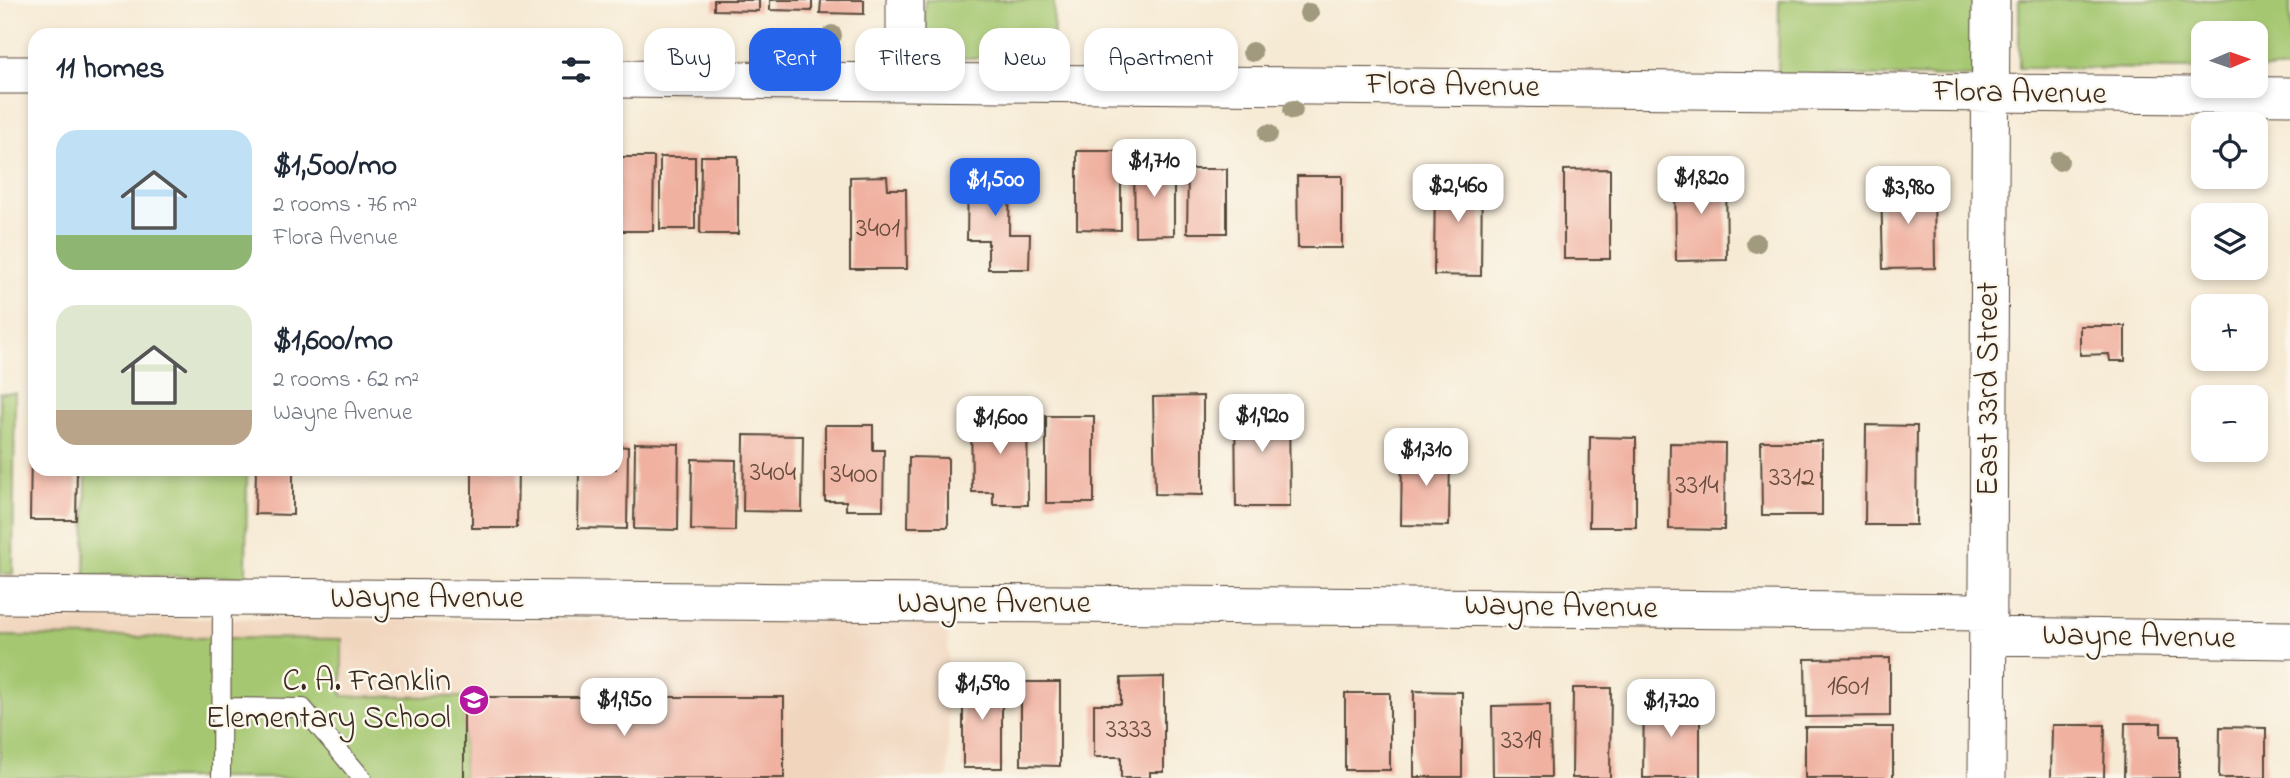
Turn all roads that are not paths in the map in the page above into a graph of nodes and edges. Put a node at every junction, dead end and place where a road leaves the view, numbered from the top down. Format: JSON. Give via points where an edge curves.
{"nodes":[{"id":1,"x":905,"y":0,"type":"edge"},
{"id":2,"x":1991,"y":0,"type":"edge"},
{"id":3,"x":905,"y":28,"type":"edge"},
{"id":4,"x":0,"y":75,"type":"edge"},
{"id":5,"x":28,"y":75,"type":"edge"},
{"id":6,"x":623,"y":79,"type":"edge"},
{"id":7,"x":855,"y":81,"type":"edge"},
{"id":8,"x":965,"y":82,"type":"edge"},
{"id":9,"x":1991,"y":94,"type":"junction"},
{"id":10,"x":2290,"y":96,"type":"edge"},
{"id":11,"x":0,"y":595,"type":"edge"},
{"id":12,"x":222,"y":597,"type":"junction"},
{"id":13,"x":1988,"y":624,"type":"junction"},
{"id":14,"x":2290,"y":640,"type":"edge"},
{"id":15,"x":221,"y":707,"type":"junction"},
{"id":16,"x":221,"y":778,"type":"edge"},
{"id":17,"x":362,"y":778,"type":"edge"},
{"id":18,"x":1987,"y":778,"type":"edge"}],
"edges":[{"from":1,"to":3,"type":"street"},
{"from":2,"to":9,"type":"street","name":"East 33rd Street"},
{"from":4,"to":5,"type":"street"},
{"from":6,"to":7,"type":"street","name":"Flora Avenue"},
{"from":8,"to":9,"type":"street","name":"Flora Avenue"},
{"from":9,"to":10,"type":"street","name":"Flora Avenue"},
{"from":9,"to":13,"type":"street","name":"East 33rd Street"},
{"from":11,"to":12,"type":"street","name":"Wayne Avenue"},
{"from":12,"to":13,"type":"street","name":"Wayne Avenue"},
{"from":12,"to":15,"type":"lane"},
{"from":13,"to":14,"type":"street","name":"Wayne Avenue"},
{"from":13,"to":18,"type":"street","name":"East 33rd Street"},
{"from":15,"to":16,"type":"lane"},
{"from":15,"to":17,"type":"lane","via":[[303,708]]}]}
